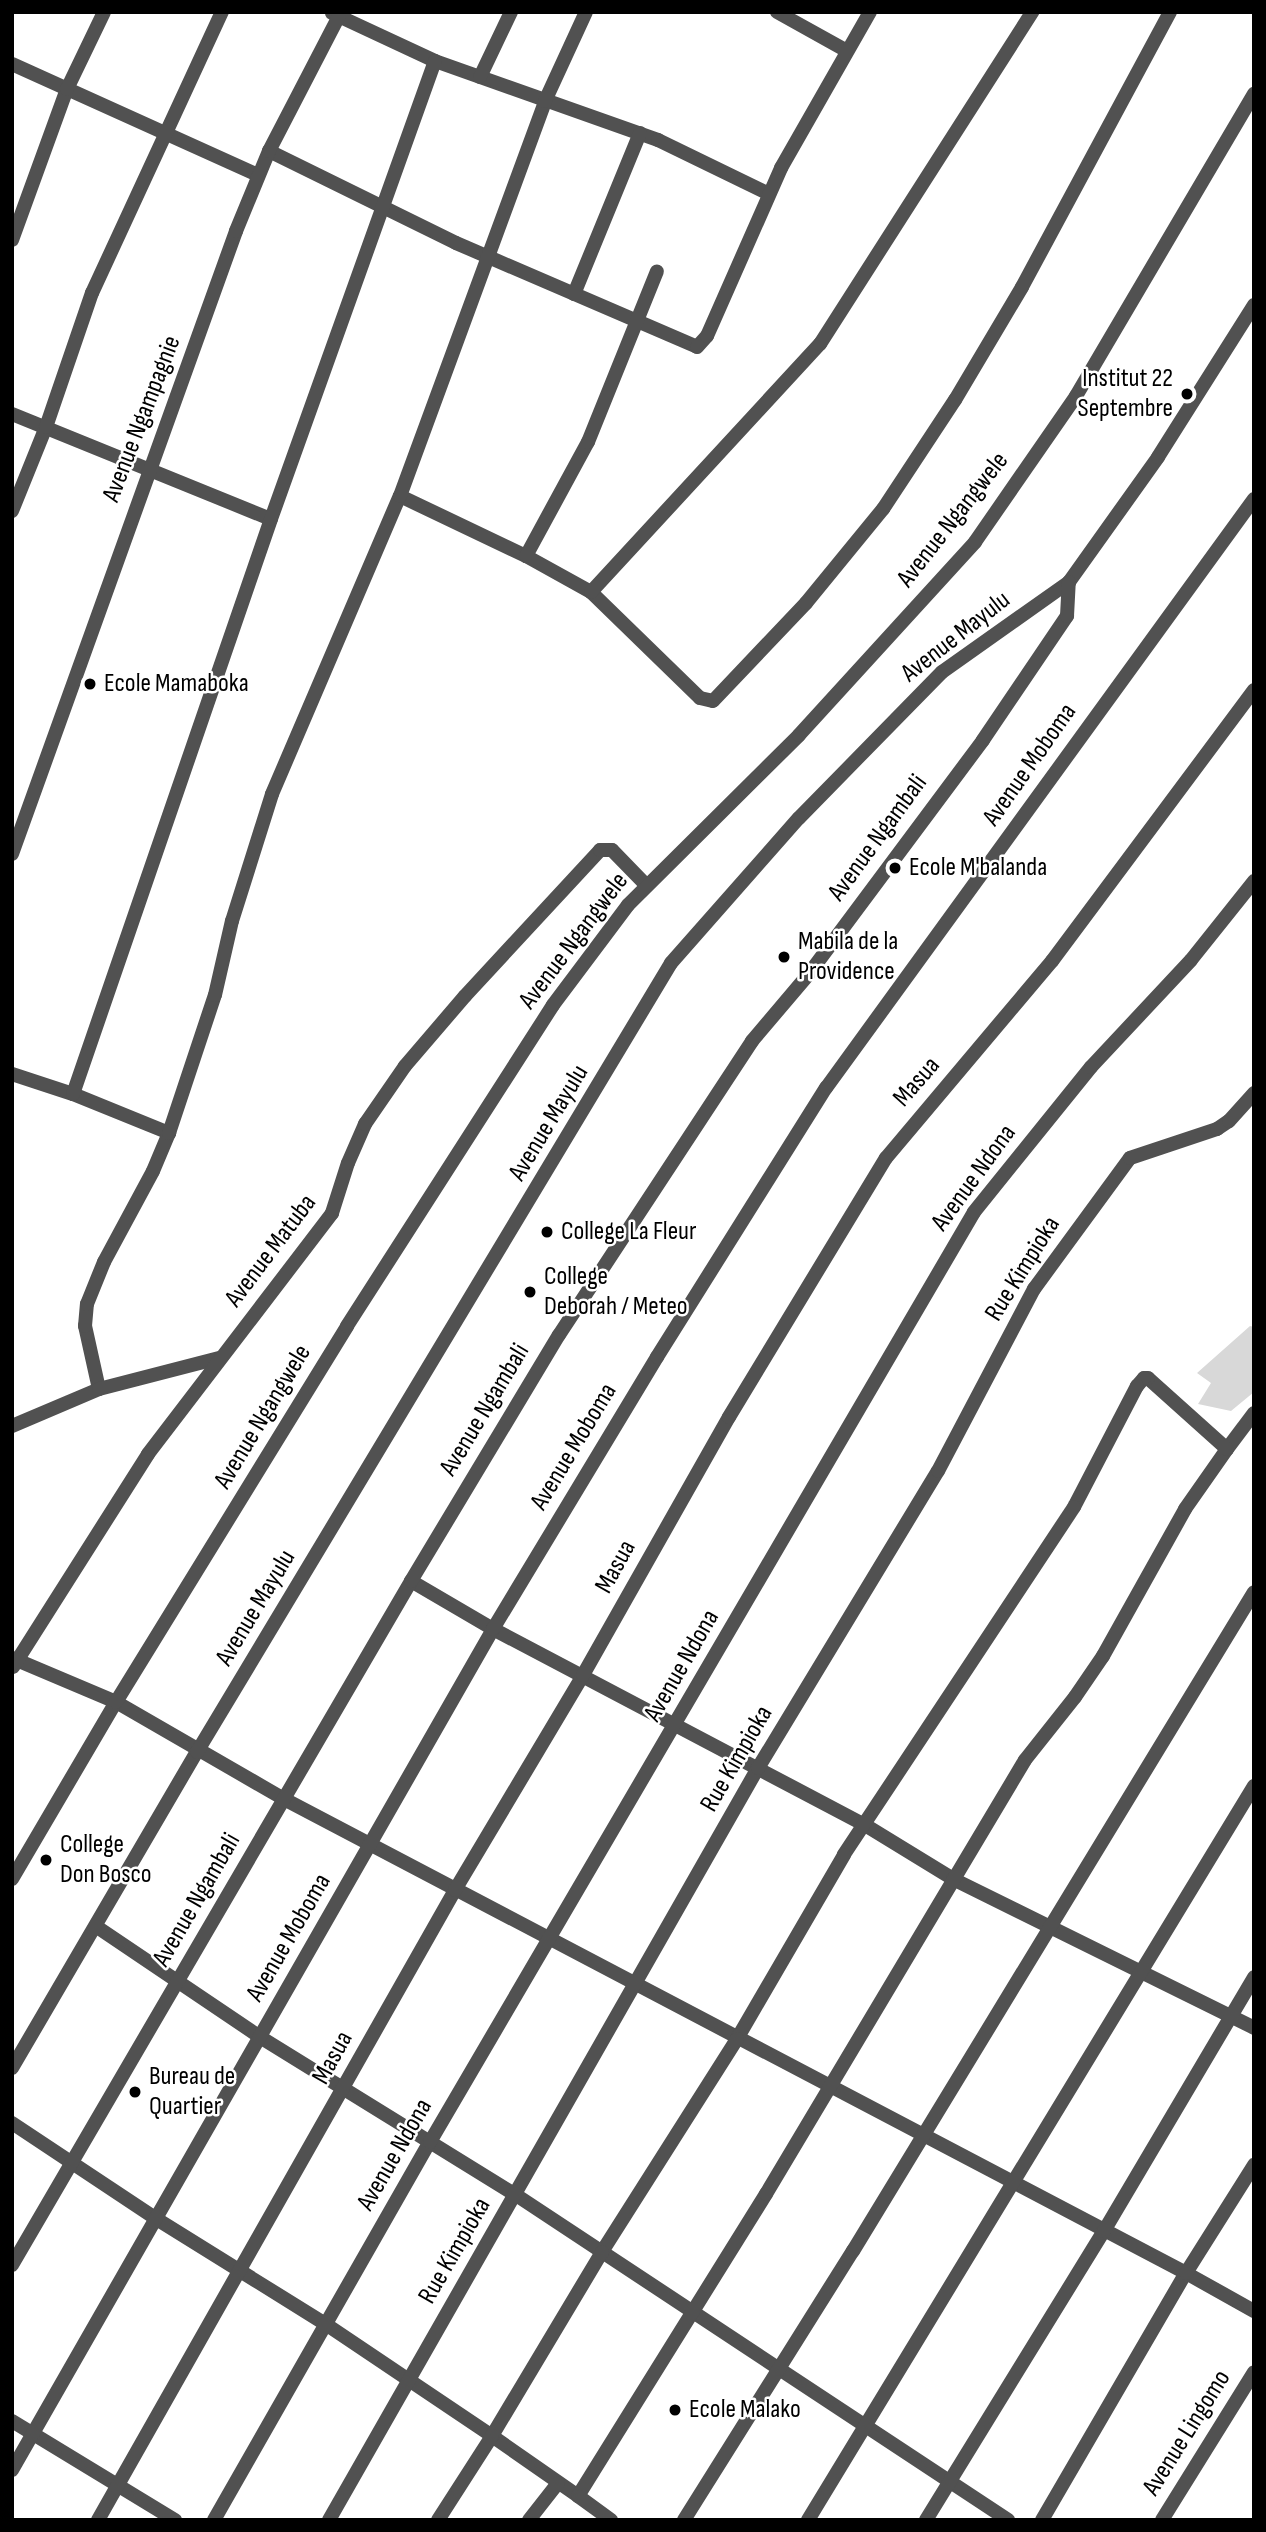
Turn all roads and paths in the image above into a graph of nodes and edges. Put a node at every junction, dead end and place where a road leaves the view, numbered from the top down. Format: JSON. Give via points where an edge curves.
{"nodes":[{"id":1,"x":104,"y":12,"type":"edge"},
{"id":2,"x":222,"y":12,"type":"edge"},
{"id":3,"x":511,"y":12,"type":"edge"},
{"id":4,"x":586,"y":12,"type":"edge"},
{"id":5,"x":777,"y":12,"type":"edge"},
{"id":6,"x":870,"y":12,"type":"edge"},
{"id":7,"x":1031,"y":12,"type":"edge"},
{"id":8,"x":1170,"y":12,"type":"edge"},
{"id":9,"x":337,"y":14,"type":"edge"},
{"id":10,"x":846,"y":51,"type":"junction"},
{"id":11,"x":435,"y":61,"type":"junction"},
{"id":12,"x":12,"y":64,"type":"edge"},
{"id":13,"x":481,"y":77,"type":"junction"},
{"id":14,"x":67,"y":89,"type":"junction"},
{"id":15,"x":1254,"y":94,"type":"edge"},
{"id":16,"x":545,"y":101,"type":"junction"},
{"id":17,"x":640,"y":133,"type":"junction"},
{"id":18,"x":166,"y":134,"type":"junction"},
{"id":19,"x":269,"y":151,"type":"junction"},
{"id":20,"x":258,"y":174,"type":"junction"},
{"id":21,"x":769,"y":194,"type":"junction"},
{"id":22,"x":382,"y":208,"type":"junction"},
{"id":23,"x":12,"y":240,"type":"edge"},
{"id":24,"x":490,"y":257,"type":"junction"},
{"id":25,"x":657,"y":271,"type":"dead end"},
{"id":26,"x":574,"y":294,"type":"junction"},
{"id":27,"x":1254,"y":305,"type":"edge"},
{"id":28,"x":636,"y":321,"type":"junction"},
{"id":29,"x":12,"y":414,"type":"edge"},
{"id":30,"x":46,"y":427,"type":"junction"},
{"id":31,"x":149,"y":468,"type":"junction"},
{"id":32,"x":400,"y":496,"type":"junction"},
{"id":33,"x":1254,"y":499,"type":"edge"},
{"id":34,"x":12,"y":511,"type":"edge"},
{"id":35,"x":271,"y":519,"type":"junction"},
{"id":36,"x":526,"y":556,"type":"junction"},
{"id":37,"x":1069,"y":582,"type":"junction"},
{"id":38,"x":591,"y":592,"type":"junction"},
{"id":39,"x":1254,"y":690,"type":"edge"},
{"id":40,"x":12,"y":854,"type":"edge"},
{"id":41,"x":1254,"y":881,"type":"edge"},
{"id":42,"x":646,"y":886,"type":"junction"},
{"id":43,"x":12,"y":1074,"type":"edge"},
{"id":44,"x":1254,"y":1093,"type":"edge"},
{"id":45,"x":73,"y":1094,"type":"junction"},
{"id":46,"x":169,"y":1133,"type":"junction"},
{"id":47,"x":219,"y":1358,"type":"junction"},
{"id":48,"x":99,"y":1389,"type":"junction"},
{"id":49,"x":1254,"y":1413,"type":"edge"},
{"id":50,"x":12,"y":1426,"type":"edge"},
{"id":51,"x":1227,"y":1449,"type":"junction"},
{"id":52,"x":411,"y":1581,"type":"junction"},
{"id":53,"x":1254,"y":1592,"type":"edge"},
{"id":54,"x":493,"y":1629,"type":"junction"},
{"id":55,"x":14,"y":1662,"type":"edge"},
{"id":56,"x":583,"y":1675,"type":"junction"},
{"id":57,"x":116,"y":1702,"type":"junction"},
{"id":58,"x":676,"y":1726,"type":"junction"},
{"id":59,"x":197,"y":1752,"type":"junction"},
{"id":60,"x":758,"y":1768,"type":"junction"},
{"id":61,"x":1254,"y":1786,"type":"edge"},
{"id":62,"x":284,"y":1799,"type":"junction"},
{"id":63,"x":865,"y":1825,"type":"junction"},
{"id":64,"x":372,"y":1844,"type":"junction"},
{"id":65,"x":12,"y":1879,"type":"edge"},
{"id":66,"x":953,"y":1879,"type":"junction"},
{"id":67,"x":455,"y":1890,"type":"junction"},
{"id":68,"x":1049,"y":1926,"type":"junction"},
{"id":69,"x":97,"y":1927,"type":"junction"},
{"id":70,"x":549,"y":1940,"type":"junction"},
{"id":71,"x":1140,"y":1970,"type":"junction"},
{"id":72,"x":1254,"y":1977,"type":"edge"},
{"id":73,"x":177,"y":1983,"type":"junction"},
{"id":74,"x":636,"y":1983,"type":"junction"},
{"id":75,"x":1232,"y":2018,"type":"junction"},
{"id":76,"x":1254,"y":2028,"type":"edge"},
{"id":77,"x":260,"y":2038,"type":"junction"},
{"id":78,"x":737,"y":2039,"type":"junction"},
{"id":79,"x":12,"y":2068,"type":"edge"},
{"id":80,"x":829,"y":2085,"type":"junction"},
{"id":81,"x":344,"y":2089,"type":"junction"},
{"id":82,"x":12,"y":2123,"type":"edge"},
{"id":83,"x":921,"y":2134,"type":"junction"},
{"id":84,"x":430,"y":2142,"type":"junction"},
{"id":85,"x":71,"y":2162,"type":"junction"},
{"id":86,"x":1254,"y":2165,"type":"edge"},
{"id":87,"x":1014,"y":2185,"type":"junction"},
{"id":88,"x":516,"y":2195,"type":"junction"},
{"id":89,"x":155,"y":2218,"type":"junction"},
{"id":90,"x":1104,"y":2231,"type":"junction"},
{"id":91,"x":602,"y":2252,"type":"junction"},
{"id":92,"x":12,"y":2265,"type":"edge"},
{"id":93,"x":239,"y":2267,"type":"junction"},
{"id":94,"x":1186,"y":2273,"type":"junction"},
{"id":95,"x":692,"y":2311,"type":"junction"},
{"id":96,"x":1254,"y":2311,"type":"edge"},
{"id":97,"x":327,"y":2325,"type":"junction"},
{"id":98,"x":779,"y":2368,"type":"junction"},
{"id":99,"x":1254,"y":2372,"type":"edge"},
{"id":100,"x":409,"y":2380,"type":"junction"},
{"id":101,"x":12,"y":2421,"type":"edge"},
{"id":102,"x":866,"y":2427,"type":"junction"},
{"id":103,"x":32,"y":2434,"type":"junction"},
{"id":104,"x":492,"y":2436,"type":"junction"},
{"id":105,"x":12,"y":2470,"type":"edge"},
{"id":106,"x":951,"y":2481,"type":"junction"},
{"id":107,"x":558,"y":2483,"type":"junction"},
{"id":108,"x":117,"y":2485,"type":"junction"},
{"id":109,"x":578,"y":2496,"type":"junction"},
{"id":110,"x":98,"y":2520,"type":"edge"},
{"id":111,"x":174,"y":2520,"type":"edge"},
{"id":112,"x":214,"y":2520,"type":"edge"},
{"id":113,"x":328,"y":2520,"type":"edge"},
{"id":114,"x":438,"y":2520,"type":"edge"},
{"id":115,"x":529,"y":2520,"type":"edge"},
{"id":116,"x":611,"y":2520,"type":"edge"},
{"id":117,"x":684,"y":2520,"type":"edge"},
{"id":118,"x":808,"y":2520,"type":"edge"},
{"id":119,"x":926,"y":2520,"type":"edge"},
{"id":120,"x":1008,"y":2520,"type":"edge"},
{"id":121,"x":1042,"y":2520,"type":"edge"},
{"id":122,"x":1161,"y":2520,"type":"edge"}],
"edges":[{"from":1,"to":14,"type":"street"},
{"from":2,"to":18,"type":"street"},
{"from":3,"to":13,"type":"street"},
{"from":4,"to":16,"type":"street"},
{"from":5,"to":10,"type":"street"},
{"from":6,"to":10,"type":"street"},
{"from":7,"to":38,"type":"street","via":[[820,344]]},
{"from":8,"to":38,"type":"street","via":[[1022,287],[955,400],[883,509],[806,603],[719,696],[713,701],[700,698]]},
{"from":9,"to":11,"type":"street"},
{"from":9,"to":19,"type":"street","name":"Avenue Ngampagnie"},
{"from":10,"to":21,"type":"street"},
{"from":11,"to":13,"type":"street"},
{"from":11,"to":22,"type":"street"},
{"from":12,"to":14,"type":"street"},
{"from":13,"to":16,"type":"street"},
{"from":14,"to":18,"type":"street"},
{"from":14,"to":23,"type":"street"},
{"from":15,"to":42,"type":"street","name":"Avenue Ngangwele","via":[[1070,405],[975,541],[799,735]]},
{"from":16,"to":17,"type":"street"},
{"from":16,"to":24,"type":"street"},
{"from":17,"to":21,"type":"street"},
{"from":17,"to":26,"type":"street"},
{"from":18,"to":20,"type":"street"},
{"from":18,"to":30,"type":"street","via":[[92,293]]},
{"from":19,"to":20,"type":"street","name":"Avenue Ngampagnie"},
{"from":19,"to":22,"type":"street"},
{"from":20,"to":31,"type":"street","name":"Avenue Ngampagnie"},
{"from":21,"to":28,"type":"street","via":[[703,343],[689,346]]},
{"from":22,"to":24,"type":"street"},
{"from":22,"to":35,"type":"street"},
{"from":24,"to":26,"type":"street"},
{"from":24,"to":32,"type":"street"},
{"from":25,"to":28,"type":"street"},
{"from":26,"to":28,"type":"street"},
{"from":27,"to":37,"type":"street","name":"Avenue Mayulu","via":[[1158,457]]},
{"from":28,"to":36,"type":"street","via":[[588,442]]},
{"from":29,"to":30,"type":"street"},
{"from":30,"to":31,"type":"street"},
{"from":30,"to":34,"type":"street"},
{"from":31,"to":35,"type":"street"},
{"from":31,"to":40,"type":"street","name":"Avenue Ngampagnie"},
{"from":32,"to":36,"type":"street"},
{"from":32,"to":46,"type":"street","via":[[272,794],[232,921],[215,995]]},
{"from":33,"to":54,"type":"street","name":"Avenue Moboma","via":[[826,1088]]},
{"from":35,"to":45,"type":"street"},
{"from":36,"to":38,"type":"street"},
{"from":37,"to":52,"type":"street","name":"Avenue Ngambali","via":[[1067,616],[983,740],[808,975],[752,1041],[559,1335]]},
{"from":37,"to":59,"type":"street","name":"Avenue Mayulu","via":[[942,672],[799,818],[671,963]]},
{"from":39,"to":56,"type":"street","name":"Masua","via":[[1060,951],[886,1157],[729,1417]]},
{"from":41,"to":58,"type":"street","name":"Avenue Ndona","via":[[1191,960],[1091,1067],[974,1212]]},
{"from":42,"to":47,"type":"street","name":"Avenue Matuba","via":[[608,848],[600,850],[465,996],[405,1066],[365,1124],[332,1213]]},
{"from":42,"to":57,"type":"street","name":"Avenue Ngangwele","via":[[553,1005]]},
{"from":43,"to":45,"type":"street"},
{"from":44,"to":60,"type":"street","name":"Rue Kimpioka","via":[[1217,1129],[1130,1158],[1086,1214],[1034,1289],[938,1471]]},
{"from":45,"to":46,"type":"street"},
{"from":46,"to":48,"type":"street","via":[[87,1304],[85,1326]]},
{"from":47,"to":48,"type":"street"},
{"from":47,"to":55,"type":"street","name":"Avenue Matuba","via":[[148,1454]]},
{"from":48,"to":50,"type":"street"},
{"from":49,"to":51,"type":"street"},
{"from":51,"to":63,"type":"street","via":[[1148,1378],[1140,1381],[1074,1507]]},
{"from":51,"to":66,"type":"street","via":[[1185,1508],[1103,1656],[1025,1760]]},
{"from":52,"to":54,"type":"street"},
{"from":52,"to":62,"type":"street","name":"Avenue Ngambali"},
{"from":53,"to":68,"type":"street"},
{"from":54,"to":56,"type":"street"},
{"from":54,"to":64,"type":"street","name":"Avenue Moboma"},
{"from":55,"to":57,"type":"street"},
{"from":56,"to":58,"type":"street"},
{"from":56,"to":67,"type":"street","name":"Masua"},
{"from":57,"to":59,"type":"street"},
{"from":57,"to":65,"type":"street","name":"Avenue Ngangwele"},
{"from":58,"to":60,"type":"street"},
{"from":58,"to":70,"type":"street","name":"Avenue Ndona"},
{"from":59,"to":62,"type":"street"},
{"from":59,"to":69,"type":"street","name":"Avenue Mayulu"},
{"from":60,"to":63,"type":"street"},
{"from":60,"to":74,"type":"street","name":"Rue Kimpioka"},
{"from":61,"to":71,"type":"street"},
{"from":62,"to":64,"type":"street"},
{"from":62,"to":73,"type":"street","name":"Avenue Ngambali"},
{"from":63,"to":66,"type":"street"},
{"from":63,"to":78,"type":"street"},
{"from":64,"to":67,"type":"street"},
{"from":64,"to":77,"type":"street","name":"Avenue Moboma"},
{"from":66,"to":68,"type":"street"},
{"from":66,"to":80,"type":"street"},
{"from":67,"to":70,"type":"street"},
{"from":67,"to":81,"type":"street","name":"Masua"},
{"from":68,"to":71,"type":"street"},
{"from":68,"to":83,"type":"street"},
{"from":69,"to":73,"type":"street"},
{"from":69,"to":79,"type":"street","name":"Avenue Mayulu"},
{"from":70,"to":74,"type":"street"},
{"from":70,"to":84,"type":"street","name":"Avenue Ndona"},
{"from":71,"to":75,"type":"street"},
{"from":71,"to":87,"type":"street"},
{"from":72,"to":75,"type":"street"},
{"from":73,"to":77,"type":"street"},
{"from":73,"to":85,"type":"street","name":"Avenue Ngambali"},
{"from":74,"to":78,"type":"street"},
{"from":74,"to":88,"type":"street","name":"Rue Kimpioka"},
{"from":75,"to":76,"type":"street"},
{"from":75,"to":90,"type":"street"},
{"from":77,"to":81,"type":"street"},
{"from":77,"to":89,"type":"street","name":"Avenue Moboma"},
{"from":78,"to":80,"type":"street"},
{"from":78,"to":91,"type":"street"},
{"from":80,"to":83,"type":"street"},
{"from":80,"to":95,"type":"street"},
{"from":81,"to":84,"type":"street"},
{"from":81,"to":93,"type":"street","name":"Masua"},
{"from":82,"to":85,"type":"street"},
{"from":83,"to":87,"type":"street"},
{"from":83,"to":98,"type":"street"},
{"from":84,"to":88,"type":"street"},
{"from":84,"to":97,"type":"street","name":"Avenue Ndona"},
{"from":85,"to":89,"type":"street"},
{"from":85,"to":92,"type":"street","name":"Avenue Ngambali"},
{"from":86,"to":94,"type":"street"},
{"from":87,"to":90,"type":"street"},
{"from":87,"to":102,"type":"street"},
{"from":88,"to":91,"type":"street"},
{"from":88,"to":100,"type":"street","name":"Rue Kimpioka"},
{"from":89,"to":93,"type":"street"},
{"from":89,"to":103,"type":"street","name":"Avenue Moboma"},
{"from":90,"to":94,"type":"street"},
{"from":90,"to":106,"type":"street"},
{"from":91,"to":95,"type":"street"},
{"from":91,"to":104,"type":"street"},
{"from":93,"to":97,"type":"street"},
{"from":93,"to":108,"type":"street","name":"Masua"},
{"from":94,"to":96,"type":"street"},
{"from":94,"to":121,"type":"street"},
{"from":95,"to":98,"type":"street"},
{"from":95,"to":109,"type":"street"},
{"from":97,"to":100,"type":"street"},
{"from":97,"to":112,"type":"street","name":"Avenue Ndona"},
{"from":98,"to":102,"type":"street"},
{"from":98,"to":117,"type":"street"},
{"from":99,"to":122,"type":"street","name":"Avenue Lingomo"},
{"from":100,"to":104,"type":"street"},
{"from":100,"to":113,"type":"street","name":"Rue Kimpioka"},
{"from":101,"to":103,"type":"street"},
{"from":102,"to":106,"type":"street"},
{"from":102,"to":118,"type":"street"},
{"from":103,"to":105,"type":"street","name":"Avenue Moboma"},
{"from":103,"to":108,"type":"street"},
{"from":104,"to":107,"type":"street"},
{"from":104,"to":114,"type":"street"},
{"from":106,"to":119,"type":"street"},
{"from":106,"to":120,"type":"street"},
{"from":107,"to":109,"type":"street"},
{"from":107,"to":115,"type":"street"},
{"from":108,"to":110,"type":"street","name":"Masua"},
{"from":108,"to":111,"type":"street"},
{"from":109,"to":116,"type":"street"}]}
